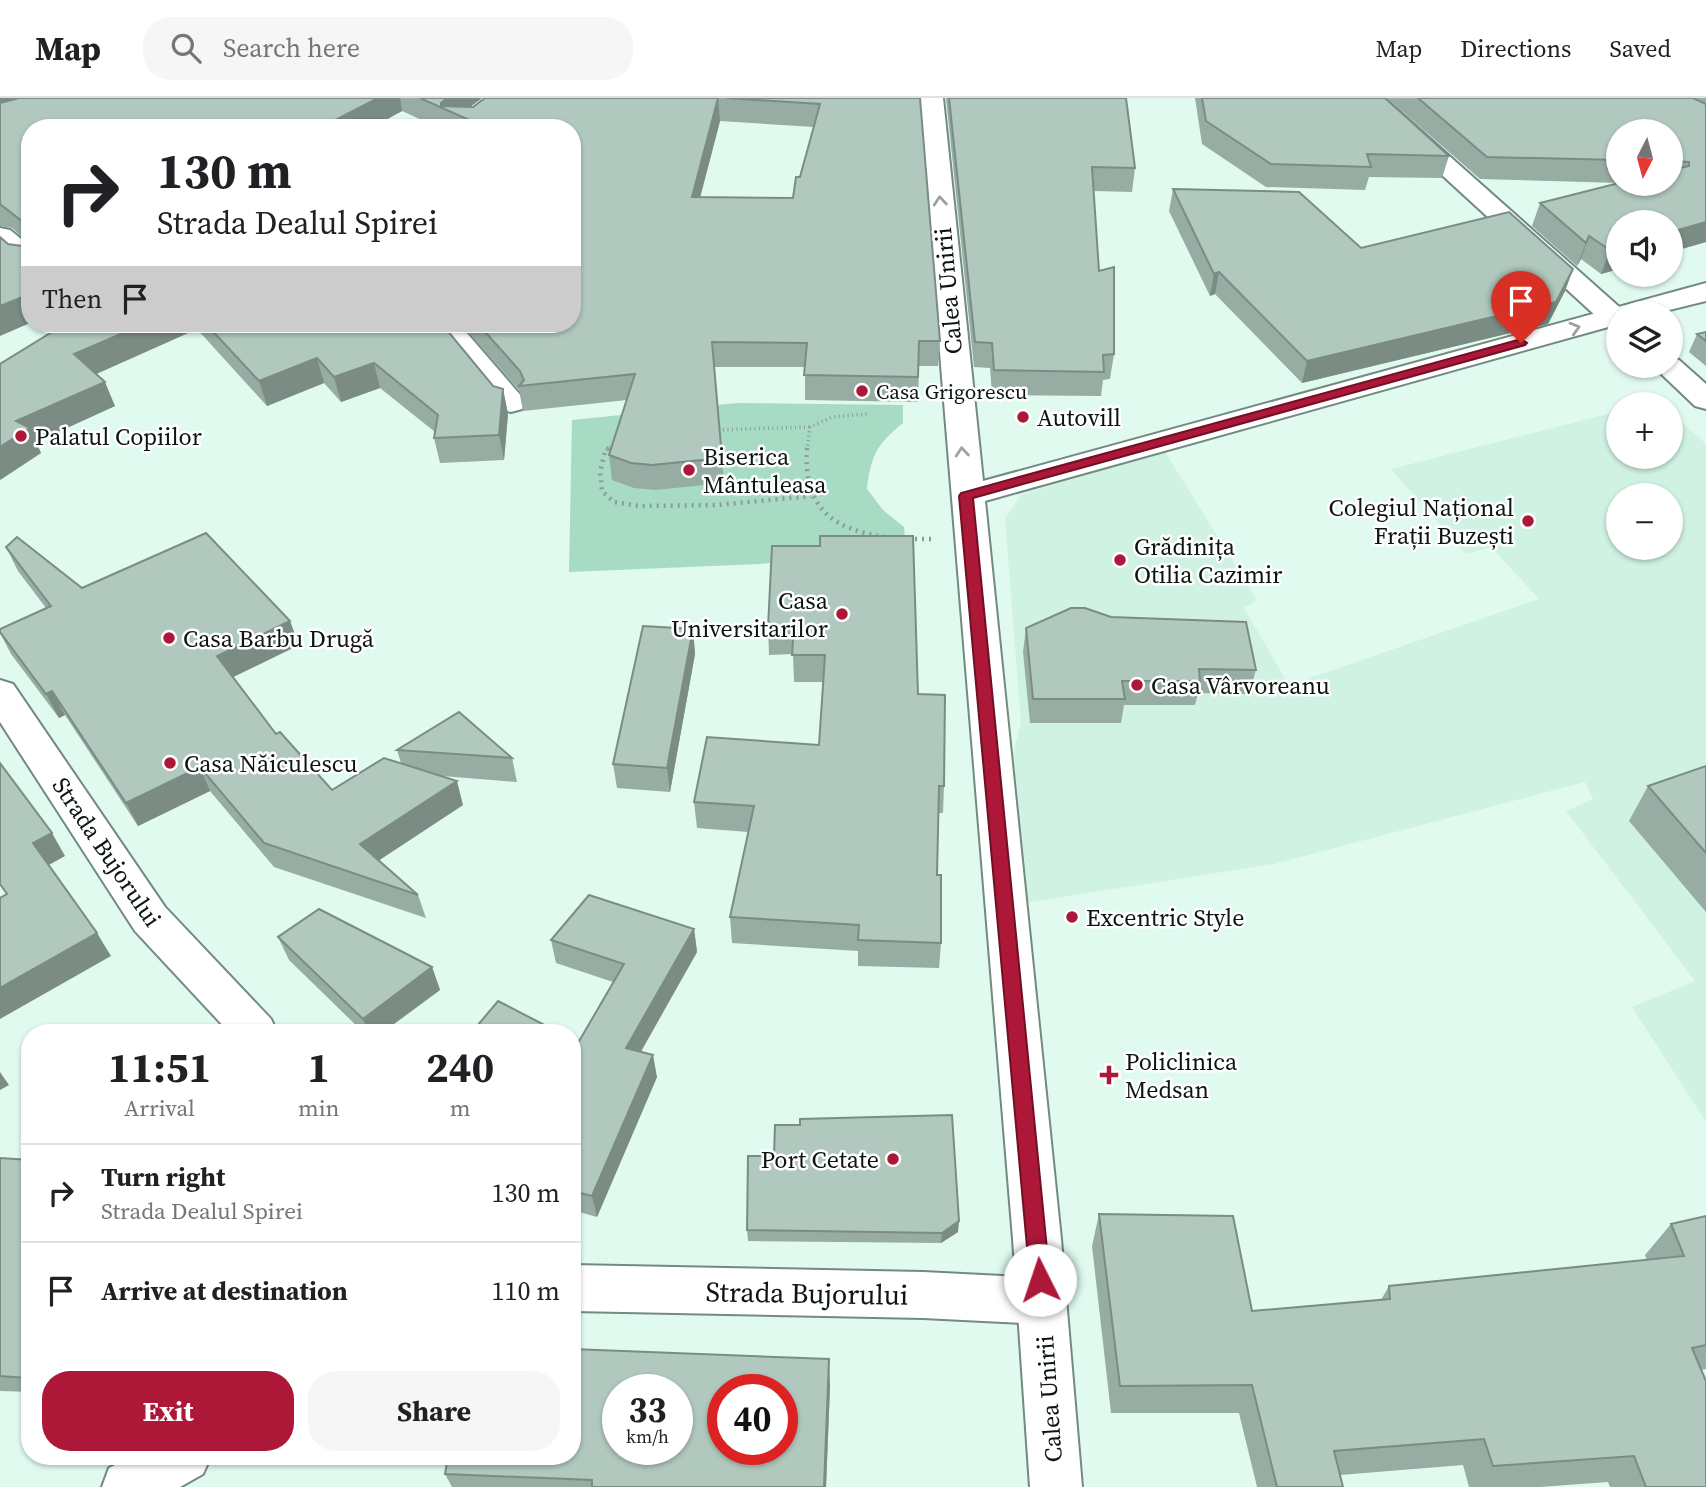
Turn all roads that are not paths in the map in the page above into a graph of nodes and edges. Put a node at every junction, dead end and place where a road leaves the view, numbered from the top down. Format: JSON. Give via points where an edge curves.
{"nodes":[{"id":1,"x":931,"y":98,"type":"edge"},
{"id":2,"x":1370,"y":98,"type":"edge"},
{"id":3,"x":0,"y":236,"type":"edge"},
{"id":4,"x":21,"y":253,"type":"edge"},
{"id":5,"x":1706,"y":292,"type":"edge"},
{"id":6,"x":1675,"y":301,"type":"edge"},
{"id":7,"x":1606,"y":306,"type":"edge"},
{"id":8,"x":1606,"y":321,"type":"edge"},
{"id":9,"x":452,"y":333,"type":"edge"},
{"id":10,"x":1681,"y":378,"type":"edge"},
{"id":11,"x":1706,"y":400,"type":"edge"},
{"id":12,"x":511,"y":403,"type":"dead end"},
{"id":13,"x":966,"y":496,"type":"junction"},
{"id":14,"x":0,"y":693,"type":"edge"},
{"id":15,"x":248,"y":1024,"type":"edge"},
{"id":16,"x":581,"y":1288,"type":"edge"},
{"id":17,"x":1041,"y":1301,"type":"junction"},
{"id":18,"x":168,"y":1465,"type":"edge"},
{"id":19,"x":128,"y":1487,"type":"edge"},
{"id":20,"x":1056,"y":1487,"type":"edge"}],
"edges":[{"from":13,"to":1,"type":"street","name":"Calea Unirii","one_way":true},
{"from":2,"to":7,"type":"street"},
{"from":3,"to":4,"type":"street"},
{"from":5,"to":6,"type":"street"},
{"from":13,"to":8,"type":"street","one_way":true},
{"from":9,"to":12,"type":"street"},
{"from":10,"to":11,"type":"street"},
{"from":13,"to":17,"type":"street","name":"Calea Unirii"},
{"from":14,"to":15,"type":"street","name":"Strada Bujorului","via":[[150,919]]},
{"from":16,"to":17,"type":"street","name":"Strada Bujorului"},
{"from":17,"to":20,"type":"street","name":"Calea Unirii"},
{"from":18,"to":19,"type":"street"}]}
